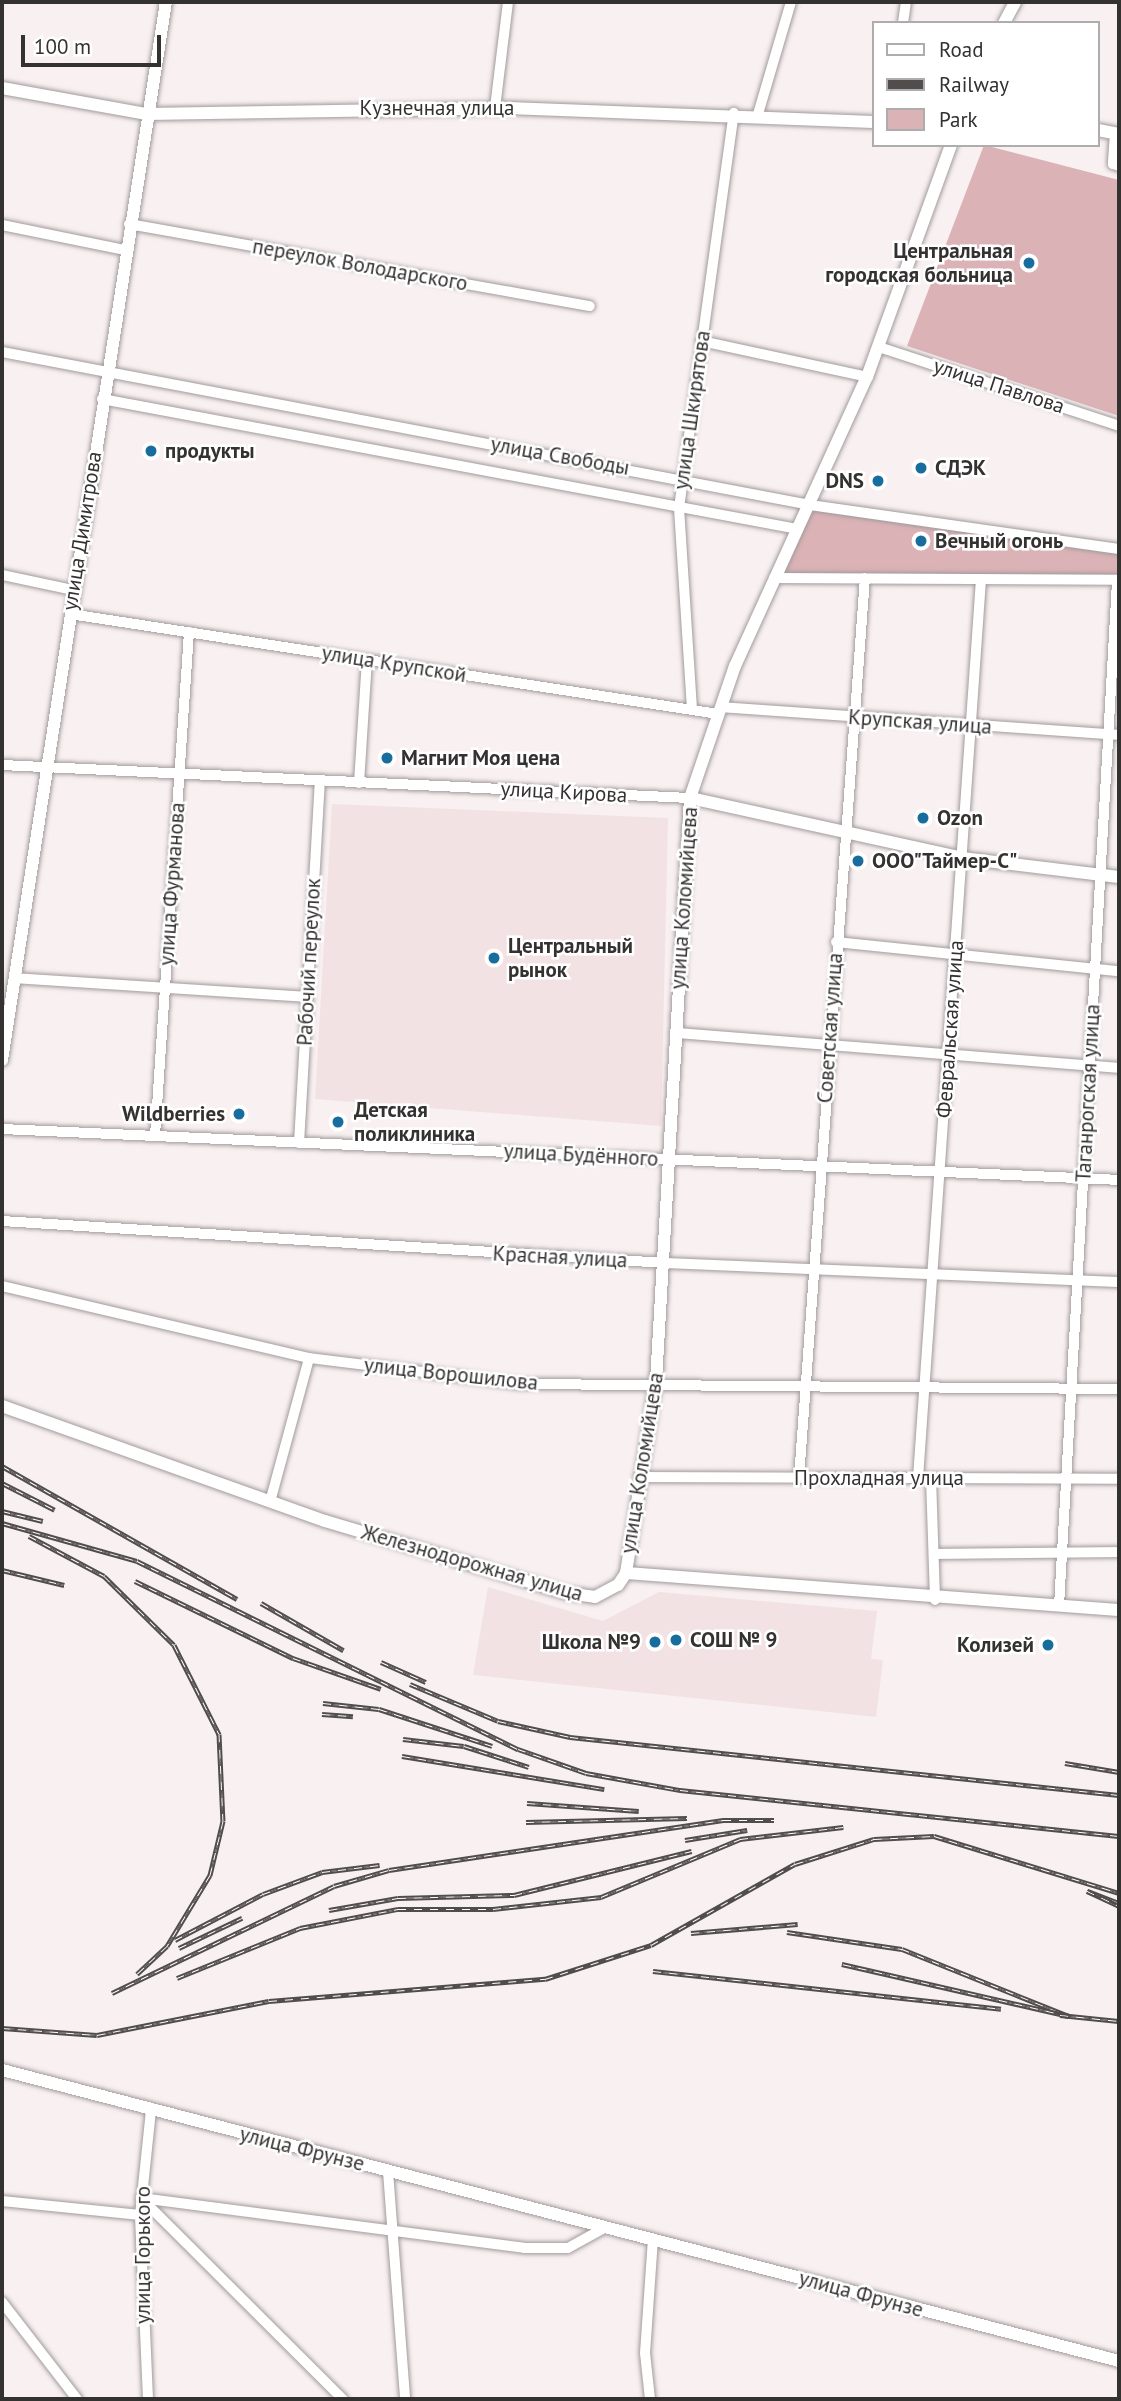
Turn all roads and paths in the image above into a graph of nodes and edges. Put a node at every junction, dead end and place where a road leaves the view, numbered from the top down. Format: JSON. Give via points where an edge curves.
{"nodes":[{"id":1,"x":166,"y":2,"type":"edge"},
{"id":2,"x":508,"y":2,"type":"edge"},
{"id":3,"x":791,"y":2,"type":"edge"},
{"id":4,"x":906,"y":2,"type":"edge"},
{"id":5,"x":1015,"y":2,"type":"edge"},
{"id":6,"x":903,"y":21,"type":"edge"},
{"id":7,"x":1005,"y":21,"type":"edge"},
{"id":8,"x":2,"y":88,"type":"edge"},
{"id":9,"x":495,"y":108,"type":"junction"},
{"id":10,"x":734,"y":112,"type":"junction"},
{"id":11,"x":146,"y":114,"type":"junction"},
{"id":12,"x":758,"y":114,"type":"junction"},
{"id":13,"x":872,"y":122,"type":"edge"},
{"id":14,"x":1117,"y":134,"type":"edge"},
{"id":15,"x":950,"y":147,"type":"edge"},
{"id":16,"x":1119,"y":166,"type":"edge"},
{"id":17,"x":129,"y":224,"type":"junction"},
{"id":18,"x":2,"y":225,"type":"edge"},
{"id":19,"x":125,"y":250,"type":"junction"},
{"id":20,"x":590,"y":306,"type":"dead end"},
{"id":21,"x":701,"y":341,"type":"junction"},
{"id":22,"x":879,"y":346,"type":"junction"},
{"id":23,"x":2,"y":352,"type":"edge"},
{"id":24,"x":106,"y":373,"type":"junction"},
{"id":25,"x":866,"y":377,"type":"junction"},
{"id":26,"x":102,"y":399,"type":"junction"},
{"id":27,"x":1119,"y":426,"type":"edge"},
{"id":28,"x":682,"y":478,"type":"junction"},
{"id":29,"x":810,"y":505,"type":"junction"},
{"id":30,"x":678,"y":508,"type":"junction"},
{"id":31,"x":797,"y":529,"type":"junction"},
{"id":32,"x":1119,"y":549,"type":"edge"},
{"id":33,"x":2,"y":575,"type":"edge"},
{"id":34,"x":774,"y":578,"type":"junction"},
{"id":35,"x":865,"y":579,"type":"junction"},
{"id":36,"x":981,"y":579,"type":"junction"},
{"id":37,"x":1118,"y":580,"type":"edge"},
{"id":38,"x":73,"y":590,"type":"junction"},
{"id":39,"x":70,"y":614,"type":"junction"},
{"id":40,"x":189,"y":632,"type":"junction"},
{"id":41,"x":367,"y":660,"type":"junction"},
{"id":42,"x":692,"y":709,"type":"junction"},
{"id":43,"x":719,"y":711,"type":"junction"},
{"id":44,"x":854,"y":719,"type":"junction"},
{"id":45,"x":971,"y":726,"type":"junction"},
{"id":46,"x":1114,"y":734,"type":"edge"},
{"id":47,"x":2,"y":765,"type":"edge"},
{"id":48,"x":46,"y":768,"type":"junction"},
{"id":49,"x":179,"y":775,"type":"junction"},
{"id":50,"x":320,"y":781,"type":"junction"},
{"id":51,"x":359,"y":783,"type":"junction"},
{"id":52,"x":690,"y":798,"type":"junction"},
{"id":53,"x":844,"y":832,"type":"junction"},
{"id":54,"x":962,"y":858,"type":"junction"},
{"id":55,"x":1100,"y":876,"type":"junction"},
{"id":56,"x":1119,"y":877,"type":"edge"},
{"id":57,"x":836,"y":942,"type":"junction"},
{"id":58,"x":955,"y":954,"type":"junction"},
{"id":59,"x":1096,"y":968,"type":"junction"},
{"id":60,"x":1119,"y":971,"type":"edge"},
{"id":61,"x":14,"y":978,"type":"junction"},
{"id":62,"x":165,"y":988,"type":"junction"},
{"id":63,"x":307,"y":996,"type":"junction"},
{"id":64,"x":676,"y":1033,"type":"junction"},
{"id":65,"x":829,"y":1045,"type":"junction"},
{"id":66,"x":948,"y":1055,"type":"junction"},
{"id":67,"x":2,"y":1060,"type":"edge"},
{"id":68,"x":1090,"y":1066,"type":"junction"},
{"id":69,"x":1119,"y":1068,"type":"edge"},
{"id":70,"x":2,"y":1129,"type":"edge"},
{"id":71,"x":155,"y":1136,"type":"junction"},
{"id":72,"x":299,"y":1143,"type":"junction"},
{"id":73,"x":668,"y":1159,"type":"junction"},
{"id":74,"x":821,"y":1166,"type":"junction"},
{"id":75,"x":940,"y":1171,"type":"junction"},
{"id":76,"x":1083,"y":1178,"type":"junction"},
{"id":77,"x":1119,"y":1180,"type":"edge"},
{"id":78,"x":2,"y":1221,"type":"edge"},
{"id":79,"x":665,"y":1263,"type":"junction"},
{"id":80,"x":814,"y":1269,"type":"junction"},
{"id":81,"x":932,"y":1274,"type":"junction"},
{"id":82,"x":1077,"y":1280,"type":"junction"},
{"id":83,"x":1119,"y":1282,"type":"edge"},
{"id":84,"x":2,"y":1286,"type":"edge"},
{"id":85,"x":309,"y":1358,"type":"junction"},
{"id":86,"x":656,"y":1381,"type":"junction"},
{"id":87,"x":806,"y":1384,"type":"junction"},
{"id":88,"x":924,"y":1386,"type":"junction"},
{"id":89,"x":1071,"y":1388,"type":"junction"},
{"id":90,"x":1119,"y":1389,"type":"edge"},
{"id":91,"x":2,"y":1406,"type":"edge"},
{"id":92,"x":639,"y":1477,"type":"junction"},
{"id":93,"x":799,"y":1478,"type":"junction"},
{"id":94,"x":918,"y":1478,"type":"junction"},
{"id":95,"x":931,"y":1478,"type":"junction"},
{"id":96,"x":1066,"y":1478,"type":"junction"},
{"id":97,"x":1119,"y":1479,"type":"edge"},
{"id":98,"x":270,"y":1502,"type":"junction"},
{"id":99,"x":1062,"y":1552,"type":"junction"},
{"id":100,"x":1119,"y":1552,"type":"edge"},
{"id":101,"x":934,"y":1554,"type":"junction"},
{"id":102,"x":626,"y":1573,"type":"junction"},
{"id":103,"x":935,"y":1600,"type":"junction"},
{"id":104,"x":1059,"y":1606,"type":"junction"},
{"id":105,"x":1119,"y":1610,"type":"edge"},
{"id":106,"x":2,"y":2070,"type":"edge"},
{"id":107,"x":151,"y":2110,"type":"junction"},
{"id":108,"x":388,"y":2171,"type":"junction"},
{"id":109,"x":141,"y":2198,"type":"junction"},
{"id":110,"x":2,"y":2201,"type":"edge"},
{"id":111,"x":140,"y":2215,"type":"junction"},
{"id":112,"x":601,"y":2229,"type":"junction"},
{"id":113,"x":392,"y":2232,"type":"junction"},
{"id":114,"x":653,"y":2239,"type":"junction"},
{"id":115,"x":2,"y":2302,"type":"edge"},
{"id":116,"x":1119,"y":2361,"type":"edge"},
{"id":117,"x":77,"y":2399,"type":"edge"},
{"id":118,"x":148,"y":2399,"type":"edge"},
{"id":119,"x":343,"y":2399,"type":"edge"},
{"id":120,"x":405,"y":2399,"type":"edge"},
{"id":121,"x":650,"y":2399,"type":"edge"}],
"edges":[{"from":1,"to":11,"type":"main road","name":"улица Димитрова"},
{"from":2,"to":9,"type":"street"},
{"from":3,"to":12,"type":"street"},
{"from":4,"to":6,"type":"street"},
{"from":5,"to":7,"type":"main road"},
{"from":8,"to":11,"type":"main road","name":"Кузнечная улица"},
{"from":9,"to":10,"type":"main road","name":"Кузнечная улица"},
{"from":9,"to":11,"type":"main road","name":"Кузнечная улица"},
{"from":10,"to":12,"type":"main road","name":"Кузнечная улица"},
{"from":10,"to":21,"type":"street","name":"улица Шкирятова"},
{"from":11,"to":17,"type":"main road","name":"улица Димитрова"},
{"from":12,"to":13,"type":"main road","name":"Кузнечная улица"},
{"from":14,"to":16,"type":"street","via":[[1113,164]]},
{"from":15,"to":22,"type":"main road","name":"улица Коломийцева"},
{"from":17,"to":19,"type":"main road","name":"улица Димитрова"},
{"from":17,"to":20,"type":"street","name":"переулок Володарского"},
{"from":18,"to":19,"type":"street"},
{"from":19,"to":24,"type":"main road","name":"улица Димитрова"},
{"from":21,"to":25,"type":"street"},
{"from":21,"to":28,"type":"street","name":"улица Шкирятова"},
{"from":22,"to":25,"type":"main road","name":"улица Коломийцева"},
{"from":22,"to":27,"type":"street","name":"улица Павлова"},
{"from":23,"to":24,"type":"street","name":"улица Свободы"},
{"from":24,"to":26,"type":"main road","name":"улица Димитрова"},
{"from":24,"to":28,"type":"street","name":"улица Свободы"},
{"from":25,"to":29,"type":"main road","name":"улица Коломийцева"},
{"from":26,"to":30,"type":"street","name":"улица Свободы"},
{"from":26,"to":38,"type":"main road","name":"улица Димитрова"},
{"from":28,"to":29,"type":"street","name":"улица Свободы"},
{"from":28,"to":30,"type":"street","name":"улица Шкирятова"},
{"from":29,"to":31,"type":"main road","name":"улица Коломийцева"},
{"from":29,"to":32,"type":"street","name":"улица Свободы"},
{"from":30,"to":31,"type":"street","name":"улица Свободы"},
{"from":30,"to":42,"type":"street","name":"улица Шкирятова"},
{"from":31,"to":34,"type":"main road","name":"улица Коломийцева"},
{"from":33,"to":38,"type":"street"},
{"from":34,"to":35,"type":"street"},
{"from":34,"to":43,"type":"main road","name":"улица Коломийцева"},
{"from":35,"to":36,"type":"street"},
{"from":35,"to":44,"type":"street","name":"Советская улица"},
{"from":36,"to":37,"type":"street"},
{"from":36,"to":45,"type":"street","name":"Февральская улица"},
{"from":37,"to":46,"type":"street","name":"Таганрогская улица"},
{"from":38,"to":39,"type":"main road","name":"улица Димитрова"},
{"from":39,"to":40,"type":"street","name":"улица Крупской"},
{"from":39,"to":48,"type":"main road","name":"улица Димитрова"},
{"from":40,"to":41,"type":"street","name":"улица Крупской"},
{"from":40,"to":49,"type":"street","name":"улица Фурманова"},
{"from":41,"to":42,"type":"street","name":"улица Крупской"},
{"from":41,"to":51,"type":"street"},
{"from":42,"to":43,"type":"street","name":"улица Крупской"},
{"from":43,"to":44,"type":"street","name":"Крупская улица"},
{"from":43,"to":52,"type":"main road","name":"улица Коломийцева"},
{"from":44,"to":45,"type":"street","name":"Крупская улица"},
{"from":44,"to":53,"type":"street","name":"Советская улица"},
{"from":45,"to":46,"type":"street","name":"Крупская улица"},
{"from":45,"to":54,"type":"street","name":"Февральская улица"},
{"from":46,"to":55,"type":"street","name":"Таганрогская улица"},
{"from":47,"to":48,"type":"street","name":"улица Кирова"},
{"from":48,"to":49,"type":"street","name":"улица Кирова"},
{"from":48,"to":61,"type":"main road","name":"улица Димитрова"},
{"from":49,"to":50,"type":"street","name":"улица Кирова"},
{"from":49,"to":62,"type":"street","name":"улица Фурманова"},
{"from":50,"to":51,"type":"street","name":"улица Кирова"},
{"from":50,"to":63,"type":"street","name":"Рабочий переулок"},
{"from":51,"to":52,"type":"street","name":"улица Кирова"},
{"from":52,"to":53,"type":"main road","name":"улица Кирова"},
{"from":52,"to":64,"type":"main road","name":"улица Коломийцева"},
{"from":53,"to":54,"type":"main road","name":"улица Кирова"},
{"from":53,"to":57,"type":"street","name":"Советская улица"},
{"from":54,"to":55,"type":"main road","name":"улица Кирова"},
{"from":54,"to":58,"type":"street","name":"Февральская улица"},
{"from":55,"to":56,"type":"main road","name":"улица Кирова"},
{"from":55,"to":59,"type":"street","name":"Таганрогская улица"},
{"from":57,"to":58,"type":"street"},
{"from":57,"to":65,"type":"street","name":"Советская улица"},
{"from":58,"to":59,"type":"street"},
{"from":58,"to":66,"type":"street","name":"Февральская улица"},
{"from":59,"to":60,"type":"street"},
{"from":59,"to":68,"type":"street","name":"Таганрогская улица"},
{"from":61,"to":62,"type":"street"},
{"from":61,"to":67,"type":"main road","name":"улица Димитрова"},
{"from":62,"to":63,"type":"street"},
{"from":62,"to":71,"type":"street","name":"улица Фурманова"},
{"from":63,"to":72,"type":"street","name":"Рабочий переулок"},
{"from":64,"to":65,"type":"street"},
{"from":64,"to":73,"type":"main road","name":"улица Коломийцева"},
{"from":65,"to":66,"type":"street"},
{"from":65,"to":74,"type":"street","name":"Советская улица"},
{"from":66,"to":68,"type":"street"},
{"from":66,"to":75,"type":"street","name":"Февральская улица"},
{"from":68,"to":69,"type":"street"},
{"from":68,"to":76,"type":"street","name":"Таганрогская улица"},
{"from":70,"to":71,"type":"street","name":"улица Будённого"},
{"from":71,"to":72,"type":"street","name":"улица Будённого"},
{"from":72,"to":73,"type":"street","name":"улица Будённого"},
{"from":73,"to":74,"type":"street","name":"улица Будённого"},
{"from":73,"to":79,"type":"main road","name":"улица Коломийцева"},
{"from":74,"to":75,"type":"street","name":"улица Будённого"},
{"from":74,"to":80,"type":"street","name":"Советская улица"},
{"from":75,"to":76,"type":"street","name":"улица Будённого"},
{"from":75,"to":81,"type":"street","name":"Февральская улица"},
{"from":76,"to":77,"type":"street","name":"улица Будённого"},
{"from":76,"to":82,"type":"street","name":"Таганрогская улица"},
{"from":78,"to":79,"type":"street","name":"Красная улица"},
{"from":79,"to":80,"type":"street","name":"Красная улица"},
{"from":79,"to":86,"type":"main road","name":"улица Коломийцева"},
{"from":80,"to":81,"type":"street","name":"Красная улица"},
{"from":80,"to":87,"type":"street","name":"Советская улица"},
{"from":81,"to":82,"type":"street","name":"Красная улица"},
{"from":81,"to":88,"type":"street","name":"Февральская улица"},
{"from":82,"to":83,"type":"street","name":"Красная улица"},
{"from":82,"to":89,"type":"street","name":"Таганрогская улица"},
{"from":84,"to":85,"type":"street","name":"улица Ворошилова"},
{"from":85,"to":86,"type":"street","name":"улица Ворошилова","via":[[522,1384]]},
{"from":85,"to":98,"type":"street"},
{"from":86,"to":87,"type":"street","name":"улица Ворошилова"},
{"from":86,"to":92,"type":"main road","name":"улица Коломийцева"},
{"from":87,"to":88,"type":"street","name":"улица Ворошилова"},
{"from":87,"to":93,"type":"street","name":"Советская улица"},
{"from":88,"to":89,"type":"street","name":"улица Ворошилова"},
{"from":88,"to":94,"type":"street","name":"Февральская улица"},
{"from":89,"to":90,"type":"street","name":"улица Ворошилова"},
{"from":89,"to":96,"type":"street","name":"Таганрогская улица"},
{"from":91,"to":98,"type":"main road","name":"Железнодорожная улица"},
{"from":92,"to":93,"type":"street","name":"Прохладная улица"},
{"from":92,"to":102,"type":"main road","name":"улица Коломийцева"},
{"from":93,"to":94,"type":"street","name":"Прохладная улица"},
{"from":94,"to":95,"type":"street","name":"Прохладная улица"},
{"from":95,"to":96,"type":"street","name":"Прохладная улица"},
{"from":95,"to":101,"type":"street"},
{"from":96,"to":97,"type":"street","name":"Прохладная улица"},
{"from":96,"to":99,"type":"street","name":"Таганрогская улица"},
{"from":98,"to":102,"type":"main road","name":"Железнодорожная улица","via":[[567,1592],[594,1597],[618,1585]]},
{"from":99,"to":100,"type":"street"},
{"from":99,"to":101,"type":"street"},
{"from":99,"to":104,"type":"street","name":"Таганрогская улица"},
{"from":101,"to":103,"type":"street"},
{"from":102,"to":103,"type":"main road"},
{"from":103,"to":104,"type":"main road"},
{"from":104,"to":105,"type":"main road"},
{"from":106,"to":107,"type":"main road","name":"улица Фрунзе"},
{"from":107,"to":108,"type":"main road","name":"улица Фрунзе"},
{"from":107,"to":109,"type":"street","name":"улица Горького"},
{"from":108,"to":112,"type":"main road","name":"улица Фрунзе"},
{"from":108,"to":113,"type":"street"},
{"from":109,"to":111,"type":"street","name":"улица Горького"},
{"from":109,"to":113,"type":"street"},
{"from":109,"to":119,"type":"street"},
{"from":110,"to":111,"type":"street"},
{"from":111,"to":118,"type":"street","name":"улица Горького"},
{"from":112,"to":113,"type":"street","via":[[568,2248]]},
{"from":112,"to":114,"type":"main road","name":"улица Фрунзе"},
{"from":113,"to":120,"type":"street"},
{"from":114,"to":116,"type":"main road","name":"улица Фрунзе"},
{"from":114,"to":121,"type":"street","via":[[645,2341]]},
{"from":115,"to":117,"type":"street"}]}
